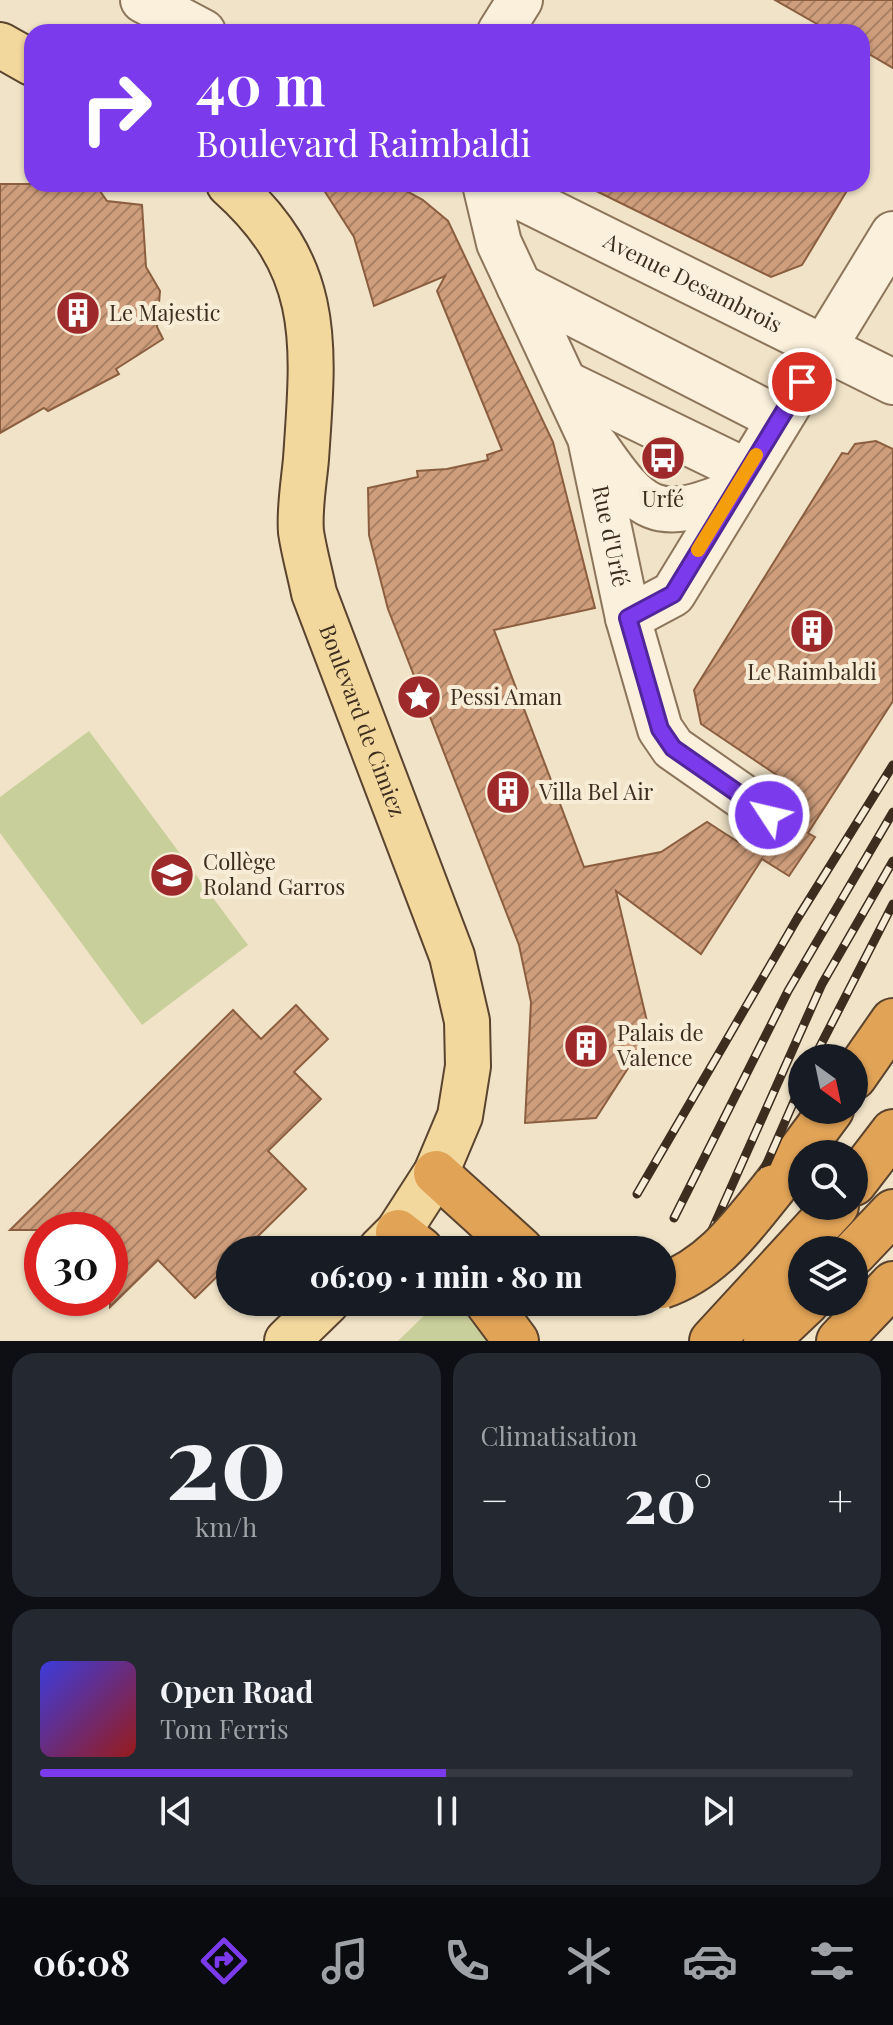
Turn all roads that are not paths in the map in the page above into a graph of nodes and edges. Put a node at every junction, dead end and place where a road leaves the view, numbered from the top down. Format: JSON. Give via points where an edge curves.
{"nodes":[{"id":1,"x":143,"y":0,"type":"edge"},
{"id":2,"x":520,"y":0,"type":"edge"},
{"id":3,"x":188,"y":24,"type":"edge"},
{"id":4,"x":505,"y":24,"type":"edge"},
{"id":5,"x":0,"y":45,"type":"edge"},
{"id":6,"x":24,"y":58,"type":"edge"},
{"id":7,"x":238,"y":192,"type":"edge"},
{"id":8,"x":487,"y":192,"type":"edge"},
{"id":9,"x":510,"y":192,"type":"edge"},
{"id":10,"x":893,"y":234,"type":"edge"},
{"id":11,"x":519,"y":286,"type":"junction"},
{"id":12,"x":824,"y":347,"type":"junction"},
{"id":13,"x":893,"y":382,"type":"edge"},
{"id":14,"x":565,"y":383,"type":"junction"},
{"id":15,"x":779,"y":419,"type":"junction"},
{"id":16,"x":590,"y":438,"type":"junction"},
{"id":17,"x":739,"y":482,"type":"junction"},
{"id":18,"x":628,"y":618,"type":"junction"},
{"id":19,"x":769,"y":815,"type":"dead end"},
{"id":20,"x":893,"y":1021,"type":"edge"},
{"id":21,"x":868,"y":1057,"type":"edge"},
{"id":22,"x":821,"y":1124,"type":"edge"},
{"id":23,"x":893,"y":1132,"type":"edge"},
{"id":24,"x":868,"y":1165,"type":"edge"},
{"id":25,"x":436,"y":1173,"type":"junction"},
{"id":26,"x":893,"y":1212,"type":"edge"},
{"id":27,"x":823,"y":1220,"type":"edge"},
{"id":28,"x":403,"y":1236,"type":"edge"},
{"id":29,"x":506,"y":1236,"type":"edge"},
{"id":30,"x":868,"y":1238,"type":"edge"},
{"id":31,"x":676,"y":1279,"type":"edge"},
{"id":32,"x":893,"y":1284,"type":"edge"},
{"id":33,"x":313,"y":1316,"type":"edge"},
{"id":34,"x":497,"y":1316,"type":"edge"},
{"id":35,"x":792,"y":1316,"type":"edge"},
{"id":36,"x":287,"y":1341,"type":"edge"},
{"id":37,"x":516,"y":1341,"type":"edge"},
{"id":38,"x":712,"y":1341,"type":"edge"},
{"id":39,"x":766,"y":1341,"type":"edge"},
{"id":40,"x":839,"y":1341,"type":"edge"}],
"edges":[{"from":1,"to":3,"type":"street"},
{"from":2,"to":4,"type":"street"},
{"from":5,"to":6,"type":"main road"},
{"from":7,"to":25,"type":"main road","name":"Boulevard de Cimiez","via":[[262,213],[292,260],[308,311],[310,376],[301,530],[314,593],[452,956],[467,1021],[468,1066],[460,1116]]},
{"from":8,"to":11,"type":"street","name":"Rue d'Urfé","via":[[499,243]]},
{"from":9,"to":12,"type":"street","name":"Avenue Desambrois"},
{"from":10,"to":12,"type":"street"},
{"from":11,"to":14,"type":"street","name":"Rue d'Urfé"},
{"from":11,"to":15,"type":"street"},
{"from":12,"to":13,"type":"street","name":"Avenue Desambrois"},
{"from":12,"to":15,"type":"street"},
{"from":14,"to":16,"type":"street","name":"Rue d'Urfé"},
{"from":14,"to":17,"type":"street"},
{"from":15,"to":17,"type":"street"},
{"from":16,"to":17,"type":"street","name":"Rue d'Urfé","via":[[626,488],[643,502],[670,511],[694,509]]},
{"from":16,"to":18,"type":"street","name":"Rue d'Urfé"},
{"from":17,"to":18,"type":"street","via":[[673,594]]},
{"from":18,"to":19,"type":"street","name":"Rue d'Urfé","via":[[660,729],[673,748]]},
{"from":20,"to":21,"type":"highway"},
{"from":22,"to":31,"type":"highway","bridge":true,"via":[[735,1236],[704,1265]]},
{"from":23,"to":24,"type":"highway"},
{"from":25,"to":28,"type":"main road","name":"Boulevard de Cimiez"},
{"from":25,"to":29,"type":"highway"},
{"from":26,"to":30,"type":"highway"},
{"from":27,"to":38,"type":"highway"},
{"from":32,"to":40,"type":"highway"},
{"from":33,"to":36,"type":"main road"},
{"from":34,"to":37,"type":"highway"},
{"from":35,"to":39,"type":"highway"}]}
